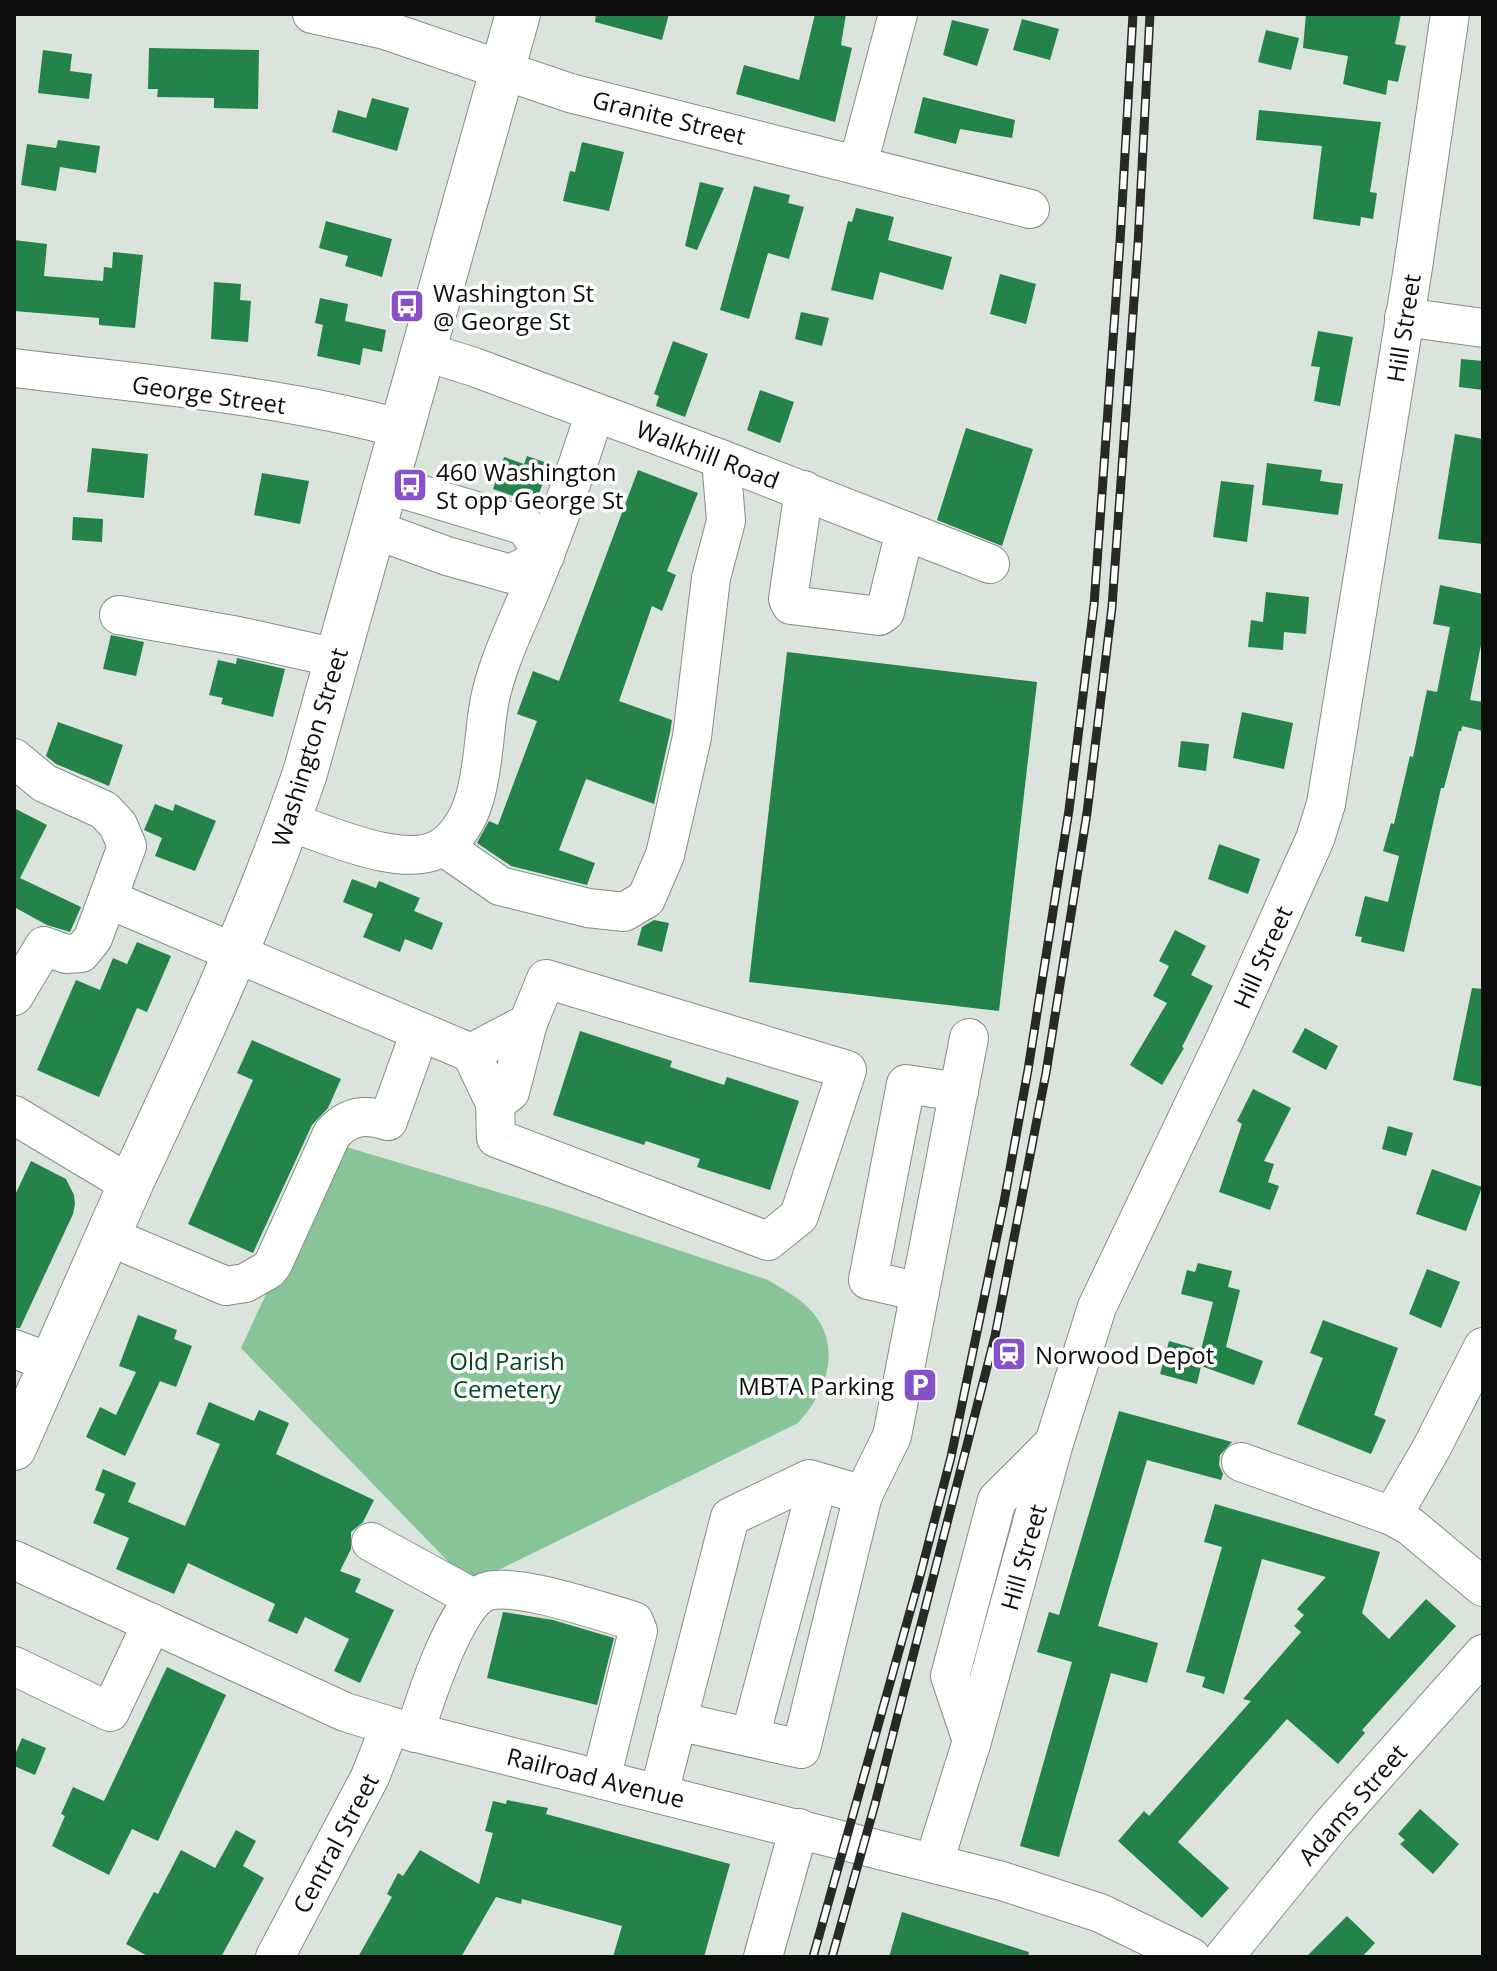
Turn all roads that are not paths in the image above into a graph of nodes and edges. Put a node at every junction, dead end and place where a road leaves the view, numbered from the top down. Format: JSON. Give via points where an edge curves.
{"nodes":[{"id":1,"x":312,"y":14,"type":"edge"},
{"id":2,"x":518,"y":14,"type":"edge"},
{"id":3,"x":898,"y":14,"type":"edge"},
{"id":4,"x":1450,"y":14,"type":"edge"},
{"id":5,"x":503,"y":70,"type":"junction"},
{"id":6,"x":858,"y":164,"type":"junction"},
{"id":7,"x":1030,"y":209,"type":"dead end"},
{"id":8,"x":1404,"y":317,"type":"junction"},
{"id":9,"x":1483,"y":328,"type":"edge"},
{"id":10,"x":423,"y":351,"type":"junction"},
{"id":11,"x":14,"y":368,"type":"edge"},
{"id":12,"x":595,"y":412,"type":"junction"},
{"id":13,"x":402,"y":429,"type":"junction"},
{"id":14,"x":721,"y":459,"type":"junction"},
{"id":15,"x":386,"y":484,"type":"junction"},
{"id":16,"x":804,"y":490,"type":"junction"},
{"id":17,"x":373,"y":529,"type":"junction"},
{"id":18,"x":905,"y":531,"type":"junction"},
{"id":19,"x":545,"y":556,"type":"junction"},
{"id":20,"x":990,"y":564,"type":"dead end"},
{"id":21,"x":119,"y":615,"type":"dead end"},
{"id":22,"x":337,"y":658,"type":"junction"},
{"id":23,"x":14,"y":758,"type":"edge"},
{"id":24,"x":288,"y":821,"type":"junction"},
{"id":25,"x":444,"y":847,"type":"junction"},
{"id":26,"x":108,"y":899,"type":"junction"},
{"id":27,"x":237,"y":953,"type":"junction"},
{"id":28,"x":14,"y":996,"type":"edge"},
{"id":29,"x":528,"y":1023,"type":"junction"},
{"id":30,"x":420,"y":1032,"type":"junction"},
{"id":31,"x":969,"y":1038,"type":"dead end"},
{"id":32,"x":471,"y":1053,"type":"junction"},
{"id":33,"x":959,"y":1092,"type":"junction"},
{"id":34,"x":495,"y":1103,"type":"junction"},
{"id":35,"x":14,"y":1115,"type":"edge"},
{"id":36,"x":131,"y":1185,"type":"junction"},
{"id":37,"x":108,"y":1236,"type":"junction"},
{"id":38,"x":920,"y":1292,"type":"junction"},
{"id":39,"x":1483,"y":1347,"type":"edge"},
{"id":40,"x":33,"y":1356,"type":"edge"},
{"id":41,"x":14,"y":1448,"type":"edge"},
{"id":42,"x":1241,"y":1462,"type":"dead end"},
{"id":43,"x":818,"y":1482,"type":"junction"},
{"id":44,"x":863,"y":1495,"type":"junction"},
{"id":45,"x":1392,"y":1516,"type":"junction"},
{"id":46,"x":371,"y":1542,"type":"dead end"},
{"id":47,"x":14,"y":1560,"type":"edge"},
{"id":48,"x":1483,"y":1587,"type":"edge"},
{"id":49,"x":475,"y":1599,"type":"junction"},
{"id":50,"x":152,"y":1623,"type":"junction"},
{"id":51,"x":1483,"y":1654,"type":"edge"},
{"id":52,"x":14,"y":1666,"type":"edge"},
{"id":53,"x":677,"y":1721,"type":"junction"},
{"id":54,"x":403,"y":1730,"type":"junction"},
{"id":55,"x":750,"y":1737,"type":"junction"},
{"id":56,"x":601,"y":1779,"type":"junction"},
{"id":57,"x":659,"y":1793,"type":"junction"},
{"id":58,"x":799,"y":1828,"type":"junction"},
{"id":59,"x":934,"y":1862,"type":"junction"},
{"id":60,"x":1169,"y":1952,"type":"edge"},
{"id":61,"x":275,"y":1957,"type":"edge"},
{"id":62,"x":763,"y":1957,"type":"edge"},
{"id":63,"x":1224,"y":1957,"type":"edge"}],
"edges":[{"from":1,"to":5,"type":"street","name":"Granite Street","via":[[385,30]]},
{"from":2,"to":5,"type":"main road","name":"Washington Street"},
{"from":3,"to":6,"type":"street"},
{"from":4,"to":8,"type":"street","name":"Hill Street"},
{"from":5,"to":6,"type":"street","name":"Granite Street","via":[[570,93]]},
{"from":5,"to":10,"type":"main road","name":"Washington Street"},
{"from":6,"to":7,"type":"street","name":"Granite Street"},
{"from":8,"to":9,"type":"street"},
{"from":8,"to":59,"type":"street","name":"Hill Street","via":[[1322,816],[1226,1037],[1097,1307]]},
{"from":10,"to":12,"type":"street","name":"Walkhill Road"},
{"from":10,"to":13,"type":"main road","name":"Washington Street"},
{"from":11,"to":13,"type":"street","name":"George Street","via":[[226,394]]},
{"from":12,"to":14,"type":"street","name":"Walkhill Road"},
{"from":12,"to":19,"type":"street"},
{"from":13,"to":15,"type":"main road","name":"Washington Street"},
{"from":14,"to":16,"type":"street","name":"Walkhill Road"},
{"from":14,"to":25,"type":"street","via":[[726,521],[711,578],[692,737],[665,855],[646,899],[624,912],[500,886]]},
{"from":15,"to":17,"type":"main road","name":"Washington Street"},
{"from":15,"to":19,"type":"street","via":[[525,526]]},
{"from":16,"to":18,"type":"street","name":"Walkhill Road"},
{"from":16,"to":18,"type":"street","via":[[791,605],[879,616],[885,612]]},
{"from":17,"to":19,"type":"street","via":[[511,574]]},
{"from":17,"to":22,"type":"main road","name":"Washington Street"},
{"from":18,"to":20,"type":"street","name":"Walkhill Road"},
{"from":19,"to":25,"type":"street","via":[[490,700],[468,819]]},
{"from":21,"to":22,"type":"street"},
{"from":22,"to":24,"type":"main road","name":"Washington Street"},
{"from":23,"to":26,"type":"street","via":[[44,783],[104,810],[118,825],[127,846]]},
{"from":24,"to":25,"type":"street","via":[[374,851],[412,856]]},
{"from":24,"to":27,"type":"main road","name":"Washington Street"},
{"from":26,"to":27,"type":"street"},
{"from":26,"to":28,"type":"street","via":[[93,938],[81,953],[44,946]]},
{"from":27,"to":30,"type":"street"},
{"from":27,"to":36,"type":"main road","name":"Washington Street"},
{"from":29,"to":32,"type":"street"},
{"from":29,"to":34,"type":"street","via":[[510,1092]]},
{"from":29,"to":34,"type":"street","via":[[546,979],[847,1070],[799,1216],[768,1241],[496,1138]]},
{"from":30,"to":32,"type":"street"},
{"from":30,"to":37,"type":"street","via":[[388,1121],[356,1117],[332,1134],[268,1270],[226,1286]]},
{"from":31,"to":33,"type":"street"},
{"from":32,"to":34,"type":"street"},
{"from":33,"to":38,"type":"street"},
{"from":33,"to":38,"type":"street","via":[[906,1084],[900,1114],[868,1280]]},
{"from":35,"to":36,"type":"street"},
{"from":36,"to":37,"type":"main road","name":"Washington Street"},
{"from":37,"to":40,"type":"main road","name":"Washington Street"},
{"from":38,"to":44,"type":"street","via":[[892,1436]]},
{"from":39,"to":45,"type":"street"},
{"from":40,"to":41,"type":"main road","name":"Washington Street"},
{"from":42,"to":45,"type":"street"},
{"from":43,"to":44,"type":"street"},
{"from":43,"to":53,"type":"street","via":[[809,1479],[730,1517]]},
{"from":43,"to":55,"type":"street"},
{"from":44,"to":55,"type":"street","via":[[801,1749]]},
{"from":45,"to":48,"type":"street"},
{"from":46,"to":49,"type":"street"},
{"from":47,"to":50,"type":"street","name":"Railroad Avenue"},
{"from":49,"to":54,"type":"street","name":"Central Street","via":[[463,1612]]},
{"from":49,"to":56,"type":"street","via":[[485,1592],[520,1591],[634,1621],[638,1631]]},
{"from":50,"to":52,"type":"street","via":[[110,1712]]},
{"from":50,"to":54,"type":"street","name":"Railroad Avenue","via":[[317,1699]]},
{"from":51,"to":63,"type":"street","name":"Adams Street","via":[[1332,1824]]},
{"from":53,"to":55,"type":"street"},
{"from":53,"to":57,"type":"street"},
{"from":54,"to":56,"type":"street","name":"Railroad Avenue"},
{"from":54,"to":61,"type":"street","name":"Central Street","via":[[370,1777]]},
{"from":56,"to":57,"type":"street","name":"Railroad Avenue"},
{"from":57,"to":58,"type":"street","name":"Railroad Avenue"},
{"from":58,"to":59,"type":"street","name":"Railroad Avenue"},
{"from":58,"to":62,"type":"street"},
{"from":59,"to":60,"type":"street","name":"Railroad Avenue","via":[[1100,1913]]}]}
